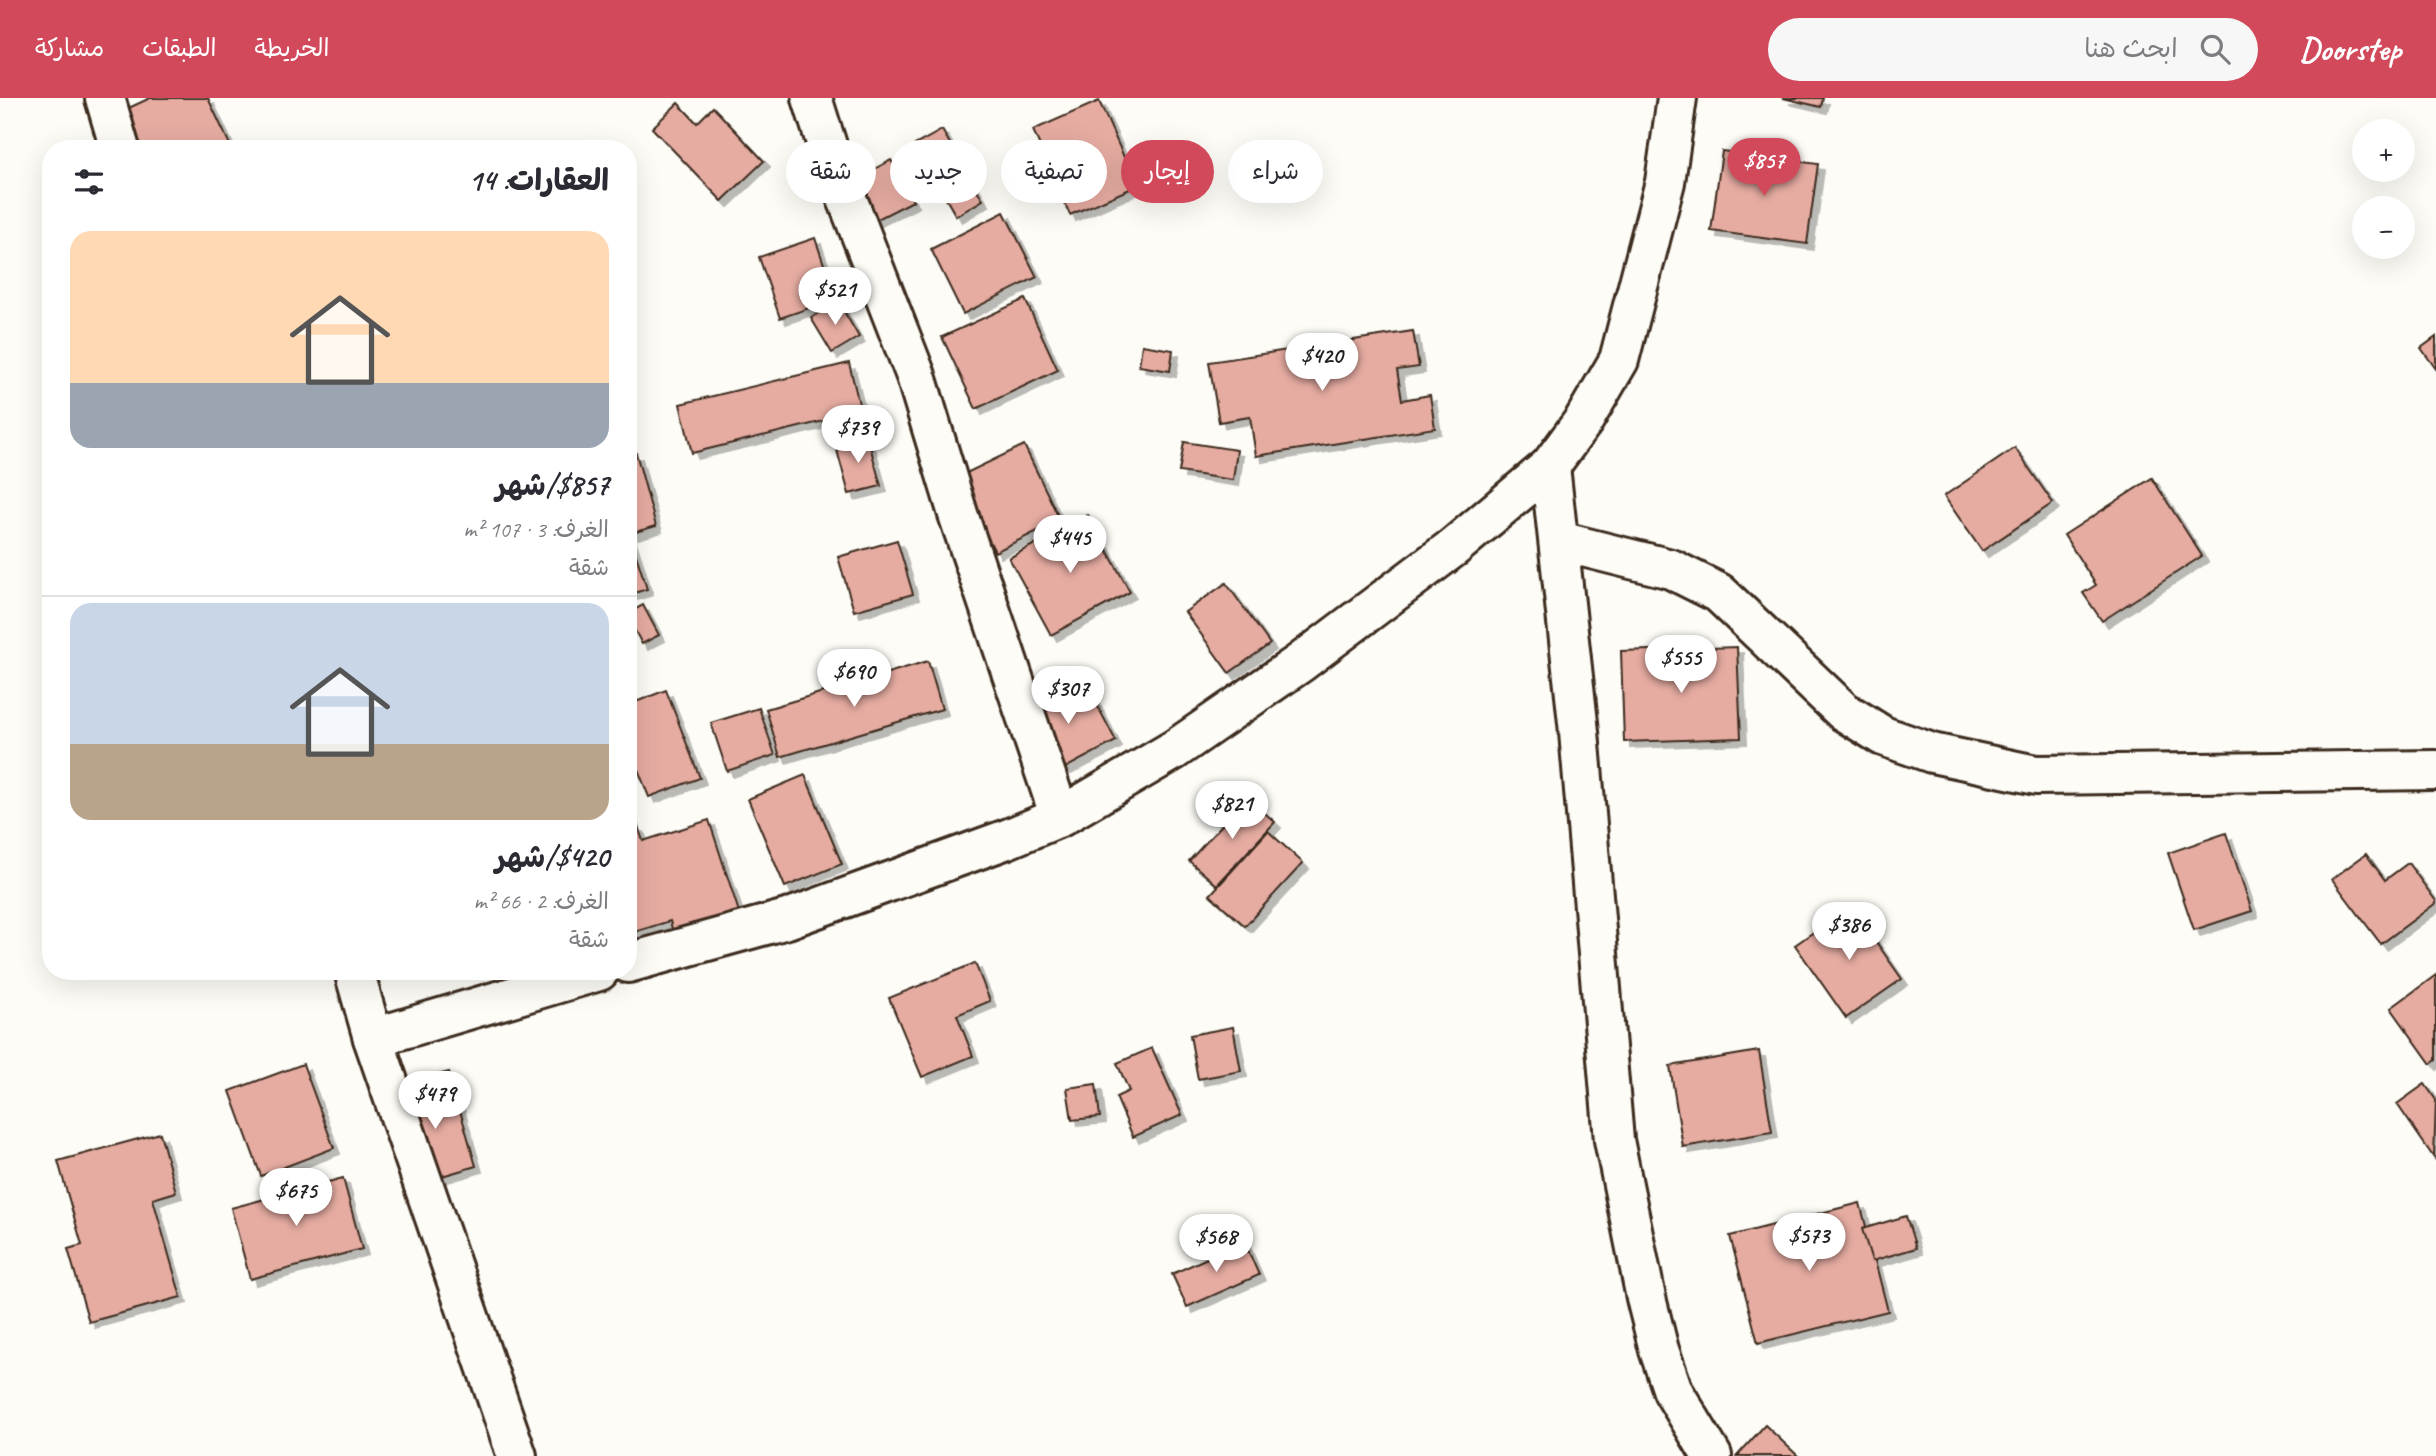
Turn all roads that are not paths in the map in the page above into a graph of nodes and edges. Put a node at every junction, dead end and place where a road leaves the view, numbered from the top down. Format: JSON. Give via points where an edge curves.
{"nodes":[{"id":1,"x":105,"y":98,"type":"edge"},
{"id":2,"x":812,"y":98,"type":"edge"},
{"id":3,"x":1677,"y":98,"type":"edge"},
{"id":4,"x":117,"y":140,"type":"edge"},
{"id":5,"x":1550,"y":466,"type":"junction"},
{"id":6,"x":1559,"y":541,"type":"junction"},
{"id":7,"x":2436,"y":770,"type":"edge"},
{"id":8,"x":1060,"y":817,"type":"junction"},
{"id":9,"x":637,"y":961,"type":"edge"},
{"id":10,"x":357,"y":980,"type":"edge"},
{"id":11,"x":569,"y":980,"type":"edge"},
{"id":12,"x":373,"y":1038,"type":"junction"},
{"id":13,"x":517,"y":1456,"type":"edge"},
{"id":14,"x":1712,"y":1456,"type":"edge"}],
"edges":[{"from":1,"to":4,"type":"street"},
{"from":2,"to":8,"type":"street","via":[[916,376]]},
{"from":3,"to":5,"type":"street","via":[[1665,182],[1619,360]]},
{"from":5,"to":6,"type":"street"},
{"from":5,"to":8,"type":"street","via":[[1454,547],[1300,663],[1174,750]]},
{"from":6,"to":7,"type":"street","via":[[1671,569],[1719,593],[1843,710],[1883,736],[1932,753],[2036,775]]},
{"from":6,"to":14,"type":"street","via":[[1614,1140],[1658,1350],[1673,1391]]},
{"from":8,"to":9,"type":"street","via":[[787,919]]},
{"from":10,"to":12,"type":"street"},
{"from":11,"to":12,"type":"street"},
{"from":12,"to":13,"type":"street"}]}
